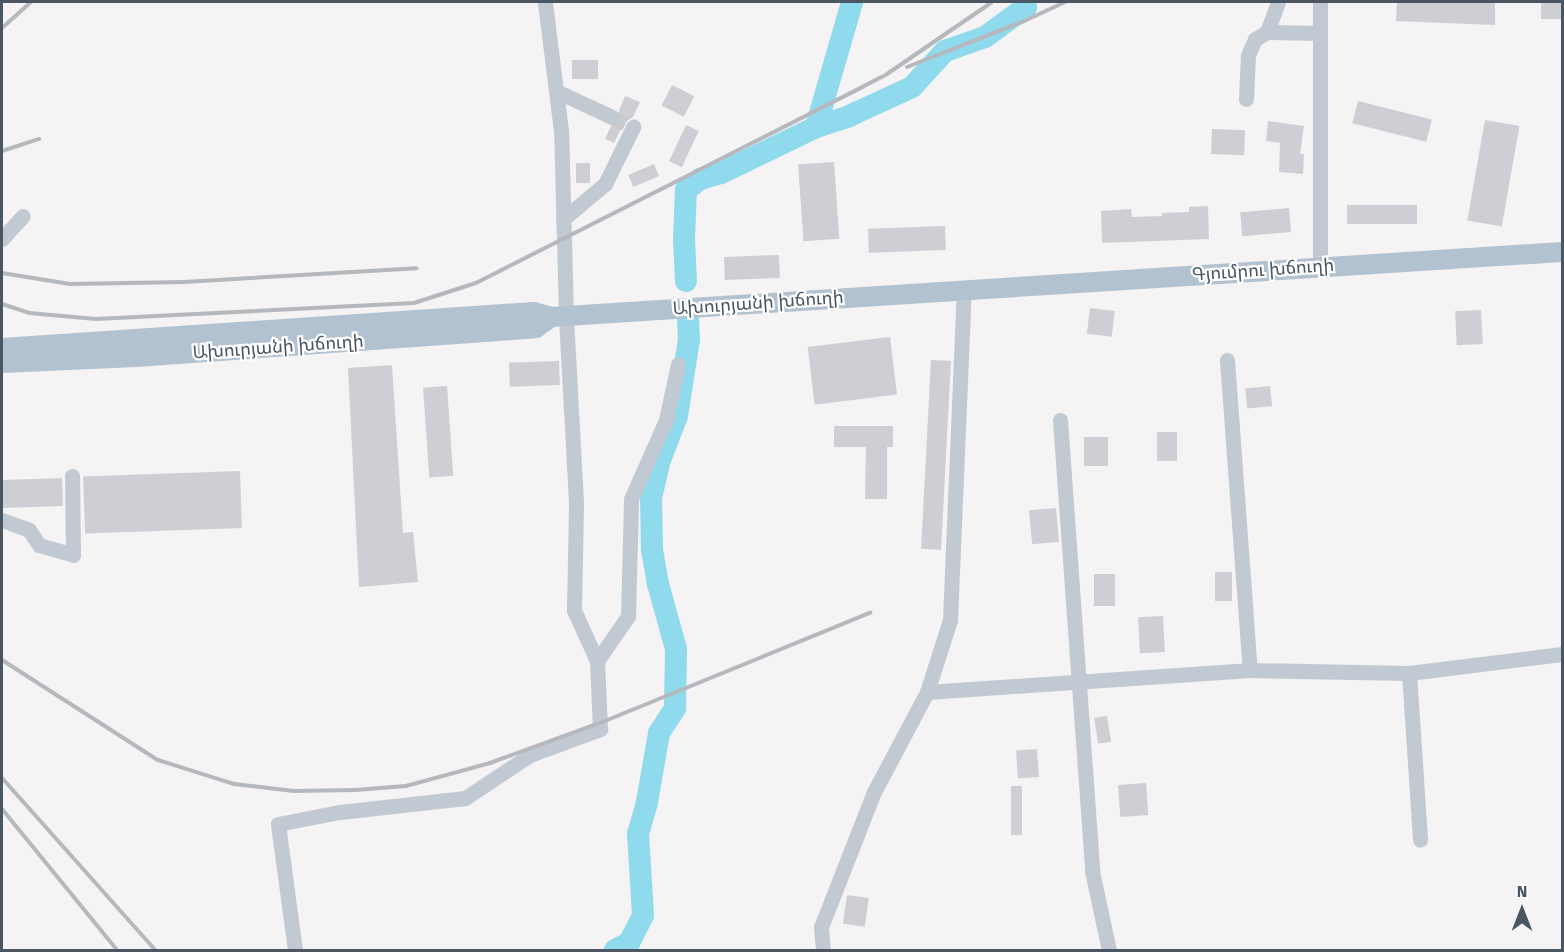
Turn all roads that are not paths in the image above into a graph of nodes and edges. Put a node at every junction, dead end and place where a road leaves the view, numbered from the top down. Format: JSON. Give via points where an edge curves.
{"nodes":[{"id":1,"x":545,"y":2,"type":"edge"},
{"id":2,"x":1278,"y":2,"type":"edge"},
{"id":3,"x":1320,"y":2,"type":"edge"},
{"id":4,"x":1267,"y":32,"type":"junction"},
{"id":5,"x":1320,"y":33,"type":"junction"},
{"id":6,"x":556,"y":91,"type":"junction"},
{"id":7,"x":1246,"y":99,"type":"dead end"},
{"id":8,"x":612,"y":117,"type":"tunnel mouth"},
{"id":9,"x":633,"y":127,"type":"dead end"},
{"id":10,"x":23,"y":216,"type":"dead end"},
{"id":11,"x":563,"y":219,"type":"junction"},
{"id":12,"x":2,"y":239,"type":"edge"},
{"id":13,"x":1563,"y":252,"type":"edge"},
{"id":14,"x":1320,"y":266,"type":"junction"},
{"id":15,"x":964,"y":289,"type":"junction"},
{"id":16,"x":558,"y":317,"type":"junction"},
{"id":17,"x":2,"y":348,"type":"edge"},
{"id":18,"x":1227,"y":360,"type":"dead end"},
{"id":19,"x":2,"y":363,"type":"edge"},
{"id":20,"x":678,"y":364,"type":"dead end"},
{"id":21,"x":1060,"y":420,"type":"dead end"},
{"id":22,"x":72,"y":476,"type":"dead end"},
{"id":23,"x":2,"y":520,"type":"edge"},
{"id":24,"x":1563,"y":654,"type":"edge"},
{"id":25,"x":597,"y":661,"type":"junction"},
{"id":26,"x":1250,"y":670,"type":"junction"},
{"id":27,"x":1409,"y":673,"type":"junction"},
{"id":28,"x":1079,"y":682,"type":"junction"},
{"id":29,"x":927,"y":692,"type":"junction"},
{"id":30,"x":1420,"y":840,"type":"dead end"},
{"id":31,"x":295,"y":951,"type":"edge"},
{"id":32,"x":823,"y":951,"type":"edge"},
{"id":33,"x":1109,"y":951,"type":"edge"}],
"edges":[{"from":1,"to":6,"type":"street"},
{"from":2,"to":4,"type":"street"},
{"from":3,"to":5,"type":"street"},
{"from":4,"to":5,"type":"street"},
{"from":4,"to":7,"type":"street","via":[[1255,39],[1248,55]]},
{"from":5,"to":14,"type":"street"},
{"from":6,"to":8,"type":"street"},
{"from":6,"to":11,"type":"street"},
{"from":9,"to":11,"type":"street","via":[[605,184]]},
{"from":10,"to":12,"type":"street"},
{"from":11,"to":16,"type":"street"},
{"from":13,"to":14,"type":"main road","name":"Գյումրու խճուղի"},
{"from":14,"to":15,"type":"main road","name":"Գյումրու խճուղի"},
{"from":15,"to":16,"type":"main road","name":"Ախուրյանի խճուղի"},
{"from":15,"to":29,"type":"street","via":[[950,620]]},
{"from":16,"to":17,"type":"main road","name":"Ախուրյանի խճուղի","via":[[534,312]]},
{"from":16,"to":19,"type":"main road","name":"Ախուրյանի խճուղի","via":[[536,328]]},
{"from":16,"to":25,"type":"street","via":[[576,502],[574,610]]},
{"from":18,"to":26,"type":"street"},
{"from":20,"to":25,"type":"street","via":[[666,420],[631,499],[628,616]]},
{"from":21,"to":28,"type":"street"},
{"from":22,"to":23,"type":"street","via":[[74,555],[39,545],[28,530]]},
{"from":24,"to":27,"type":"street"},
{"from":25,"to":31,"type":"street","via":[[600,729],[530,755],[465,798],[340,812],[278,824]]},
{"from":26,"to":27,"type":"street"},
{"from":26,"to":28,"type":"street"},
{"from":27,"to":30,"type":"street"},
{"from":28,"to":29,"type":"street"},
{"from":28,"to":33,"type":"street","via":[[1092,871]]},
{"from":29,"to":32,"type":"street","via":[[874,792],[821,927]]}]}
